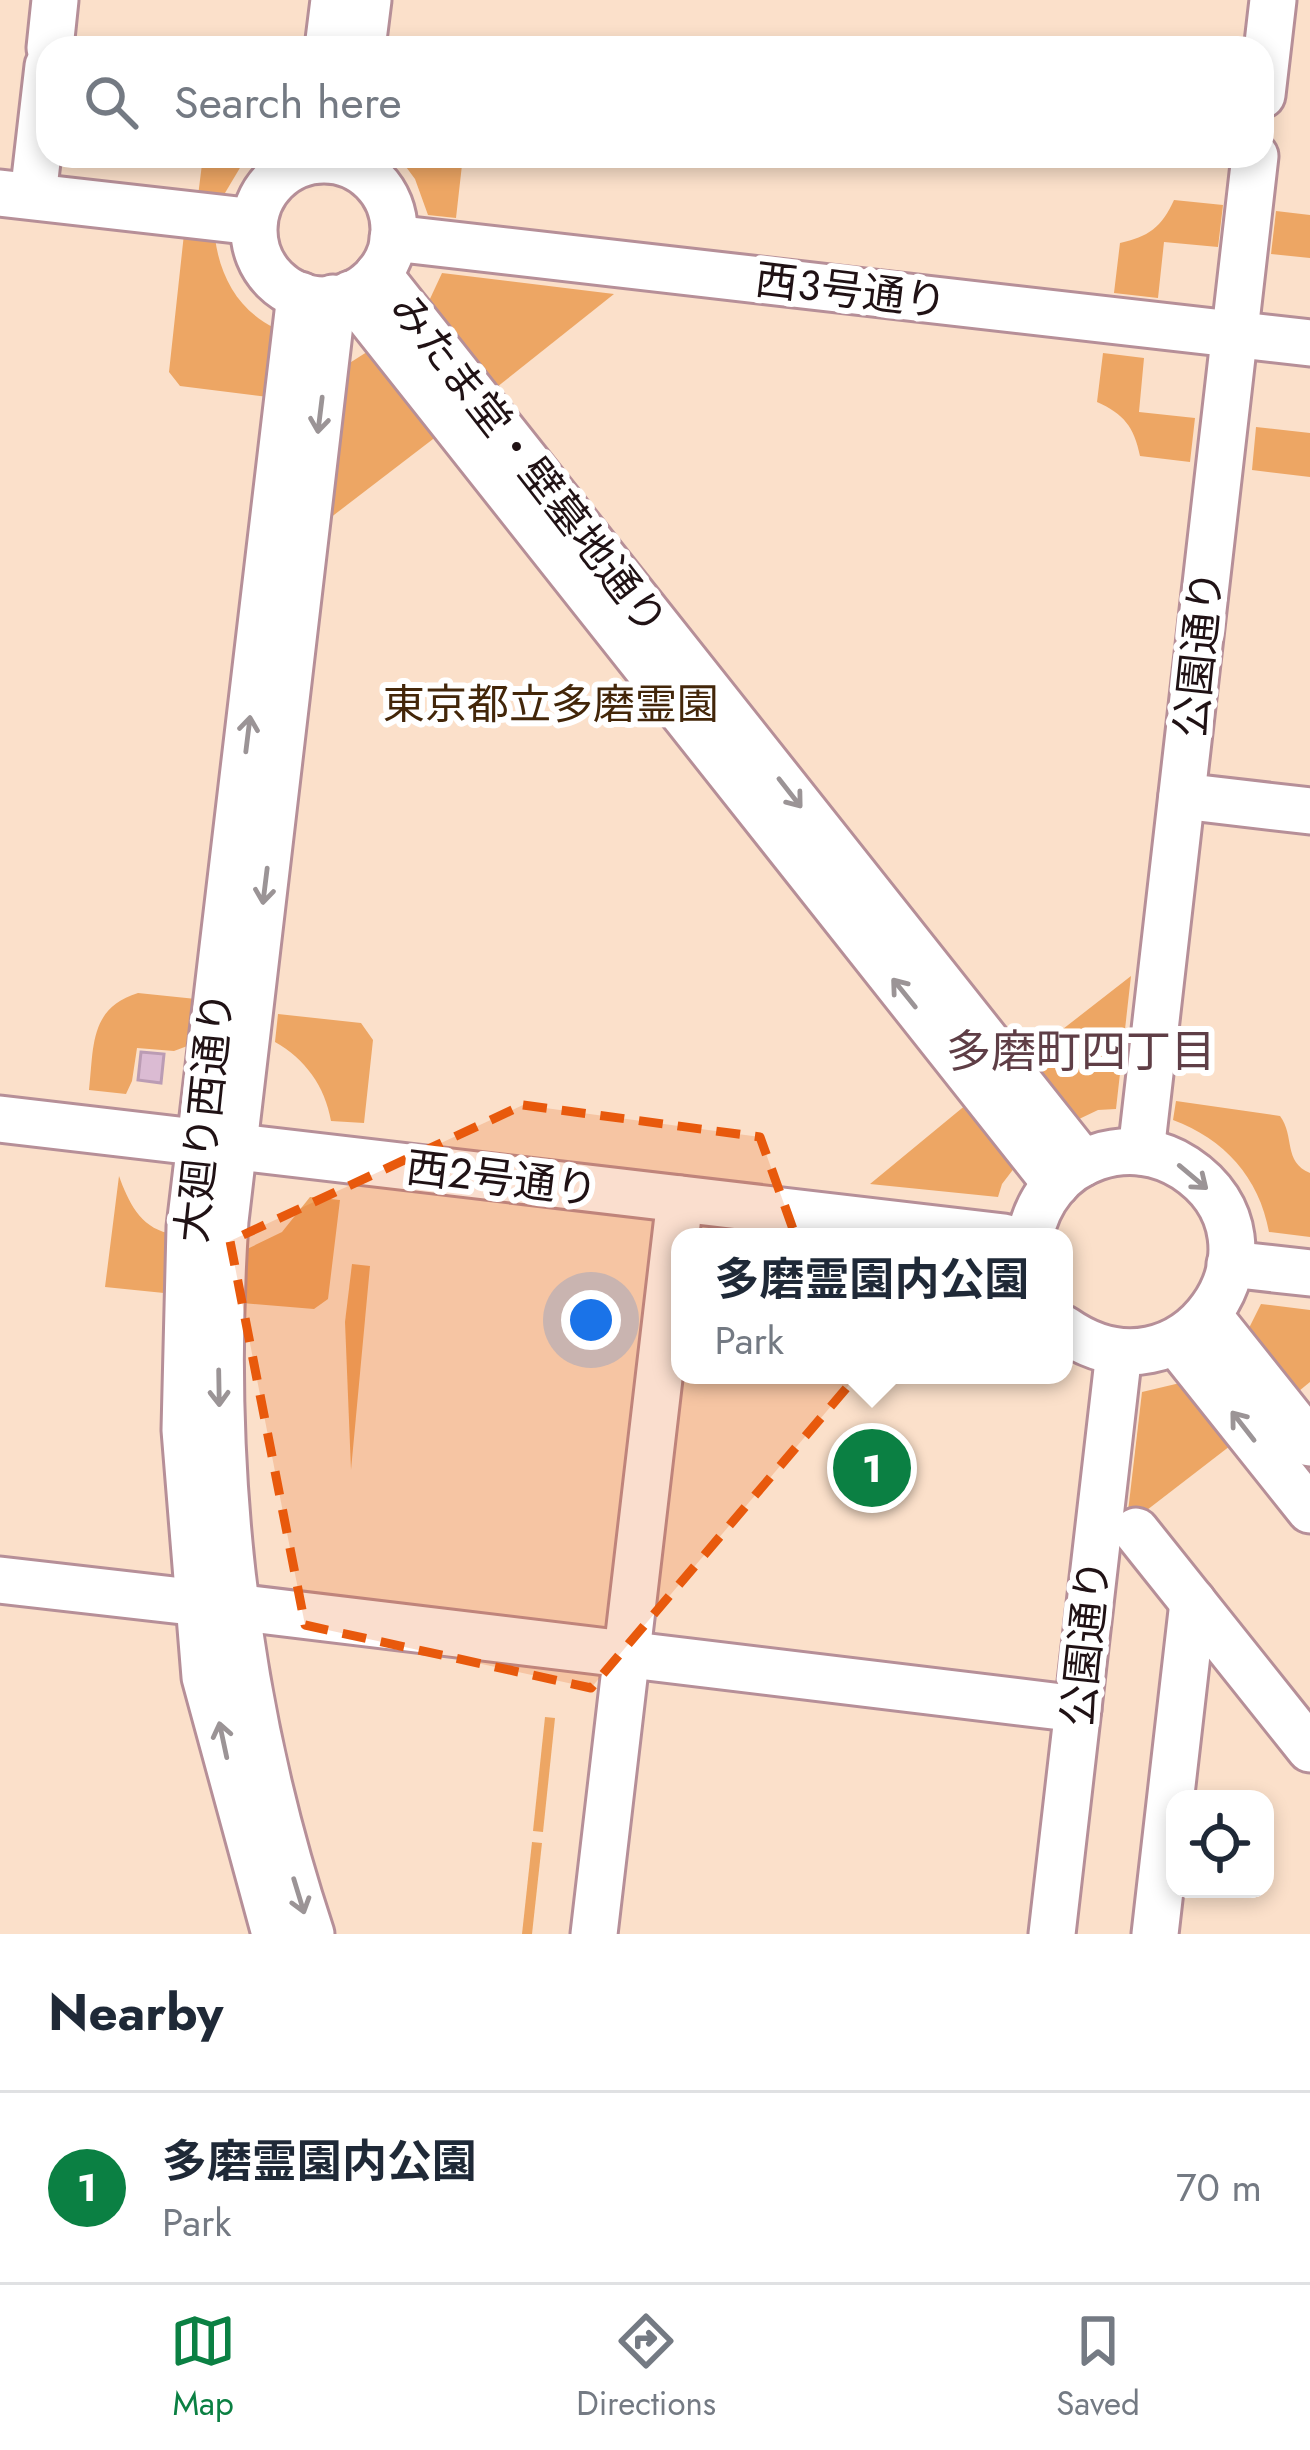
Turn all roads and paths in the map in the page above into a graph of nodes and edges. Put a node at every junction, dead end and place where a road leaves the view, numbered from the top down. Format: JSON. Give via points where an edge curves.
{"nodes":[{"id":1,"x":56,"y":0,"type":"edge"},
{"id":2,"x":334,"y":0,"type":"edge"},
{"id":3,"x":368,"y":0,"type":"edge"},
{"id":4,"x":1273,"y":0,"type":"edge"},
{"id":5,"x":52,"y":36,"type":"edge"},
{"id":6,"x":330,"y":36,"type":"edge"},
{"id":7,"x":364,"y":36,"type":"edge"},
{"id":8,"x":1269,"y":36,"type":"edge"},
{"id":9,"x":36,"y":116,"type":"edge"},
{"id":10,"x":303,"y":168,"type":"edge"},
{"id":11,"x":352,"y":168,"type":"edge"},
{"id":12,"x":1254,"y":168,"type":"edge"},
{"id":13,"x":17,"y":194,"type":"edge"},
{"id":14,"x":254,"y":222,"type":"junction"},
{"id":15,"x":351,"y":280,"type":"junction"},
{"id":16,"x":1234,"y":334,"type":"junction"},
{"id":17,"x":1310,"y":343,"type":"edge"},
{"id":18,"x":1182,"y":796,"type":"junction"},
{"id":19,"x":1310,"y":811,"type":"edge"},
{"id":20,"x":0,"y":1119,"type":"edge"},
{"id":21,"x":217,"y":1144,"type":"junction"},
{"id":22,"x":1141,"y":1152,"type":"junction"},
{"id":23,"x":1070,"y":1173,"type":"junction"},
{"id":24,"x":680,"y":1199,"type":"junction"},
{"id":25,"x":677,"y":1228,"type":"edge"},
{"id":26,"x":927,"y":1228,"type":"edge"},
{"id":27,"x":1033,"y":1228,"type":"edge"},
{"id":28,"x":1230,"y":1264,"type":"junction"},
{"id":29,"x":1310,"y":1274,"type":"edge"},
{"id":30,"x":671,"y":1275,"type":"edge"},
{"id":31,"x":1192,"y":1329,"type":"junction"},
{"id":32,"x":1073,"y":1334,"type":"edge"},
{"id":33,"x":1119,"y":1352,"type":"junction"},
{"id":34,"x":1310,"y":1443,"type":"edge"},
{"id":35,"x":1310,"y":1510,"type":"edge"},
{"id":36,"x":1136,"y":1531,"type":"dead end"},
{"id":37,"x":0,"y":1580,"type":"edge"},
{"id":38,"x":1193,"y":1602,"type":"junction"},
{"id":39,"x":217,"y":1605,"type":"junction"},
{"id":40,"x":626,"y":1654,"type":"junction"},
{"id":41,"x":1078,"y":1709,"type":"junction"},
{"id":42,"x":1310,"y":1749,"type":"edge"},
{"id":43,"x":252,"y":1792,"type":"junction"},
{"id":44,"x":275,"y":1934,"type":"edge"},
{"id":45,"x":311,"y":1934,"type":"edge"},
{"id":46,"x":594,"y":1934,"type":"edge"},
{"id":47,"x":1052,"y":1934,"type":"edge"},
{"id":48,"x":1155,"y":1934,"type":"edge"}],
"edges":[{"from":1,"to":5,"type":"lane"},
{"from":2,"to":6,"type":"lane"},
{"from":3,"to":7,"type":"lane"},
{"from":4,"to":8,"type":"lane"},
{"from":9,"to":13,"type":"lane"},
{"from":10,"to":14,"type":"lane","via":[[280,175]]},
{"from":11,"to":15,"type":"lane","via":[[386,198]]},
{"from":12,"to":16,"type":"lane","name":"公園通り"},
{"from":13,"to":14,"type":"lane"},
{"from":14,"to":15,"type":"lane","via":[[261,262],[278,283]]},
{"from":15,"to":16,"type":"lane","name":"西３号通り"},
{"from":15,"to":21,"type":"lane","name":"大廻り西通り","via":[[284,572]]},
{"from":15,"to":23,"type":"lane","name":"みたま堂・壁墓地通り"},
{"from":16,"to":17,"type":"lane","name":"西３号通り"},
{"from":16,"to":18,"type":"lane","name":"公園通り"},
{"from":18,"to":19,"type":"lane"},
{"from":18,"to":22,"type":"lane","name":"公園通り"},
{"from":20,"to":21,"type":"lane","name":"西２号通り"},
{"from":21,"to":24,"type":"lane","name":"西２号通り"},
{"from":21,"to":39,"type":"lane","name":"大廻り西通り","via":[[202,1307],[220,1436],[208,1518]]},
{"from":22,"to":23,"type":"lane"},
{"from":22,"to":28,"type":"lane","one_way":true,"via":[[1175,1162],[1203,1183],[1223,1213]]},
{"from":23,"to":27,"type":"lane"},
{"from":24,"to":25,"type":"lane"},
{"from":24,"to":26,"type":"lane","name":"西２号通り"},
{"from":28,"to":29,"type":"lane"},
{"from":28,"to":31,"type":"lane","via":[[1226,1283]]},
{"from":30,"to":40,"type":"lane"},
{"from":31,"to":33,"type":"lane","via":[[1138,1353]]},
{"from":31,"to":34,"type":"lane"},
{"from":35,"to":31,"type":"lane","one_way":true},
{"from":32,"to":33,"type":"lane"},
{"from":33,"to":41,"type":"lane","name":"公園通り"},
{"from":36,"to":38,"type":"lane"},
{"from":37,"to":39,"type":"lane"},
{"from":38,"to":42,"type":"lane"},
{"from":38,"to":48,"type":"lane"},
{"from":39,"to":40,"type":"lane"},
{"from":39,"to":43,"type":"lane","name":"大廻り西通り"},
{"from":40,"to":41,"type":"lane"},
{"from":40,"to":46,"type":"lane"},
{"from":41,"to":47,"type":"lane","name":"公園通り"},
{"from":43,"to":44,"type":"lane","name":"大廻り西通り"},
{"from":43,"to":45,"type":"lane","name":"大廻り西通り","one_way":true}]}
